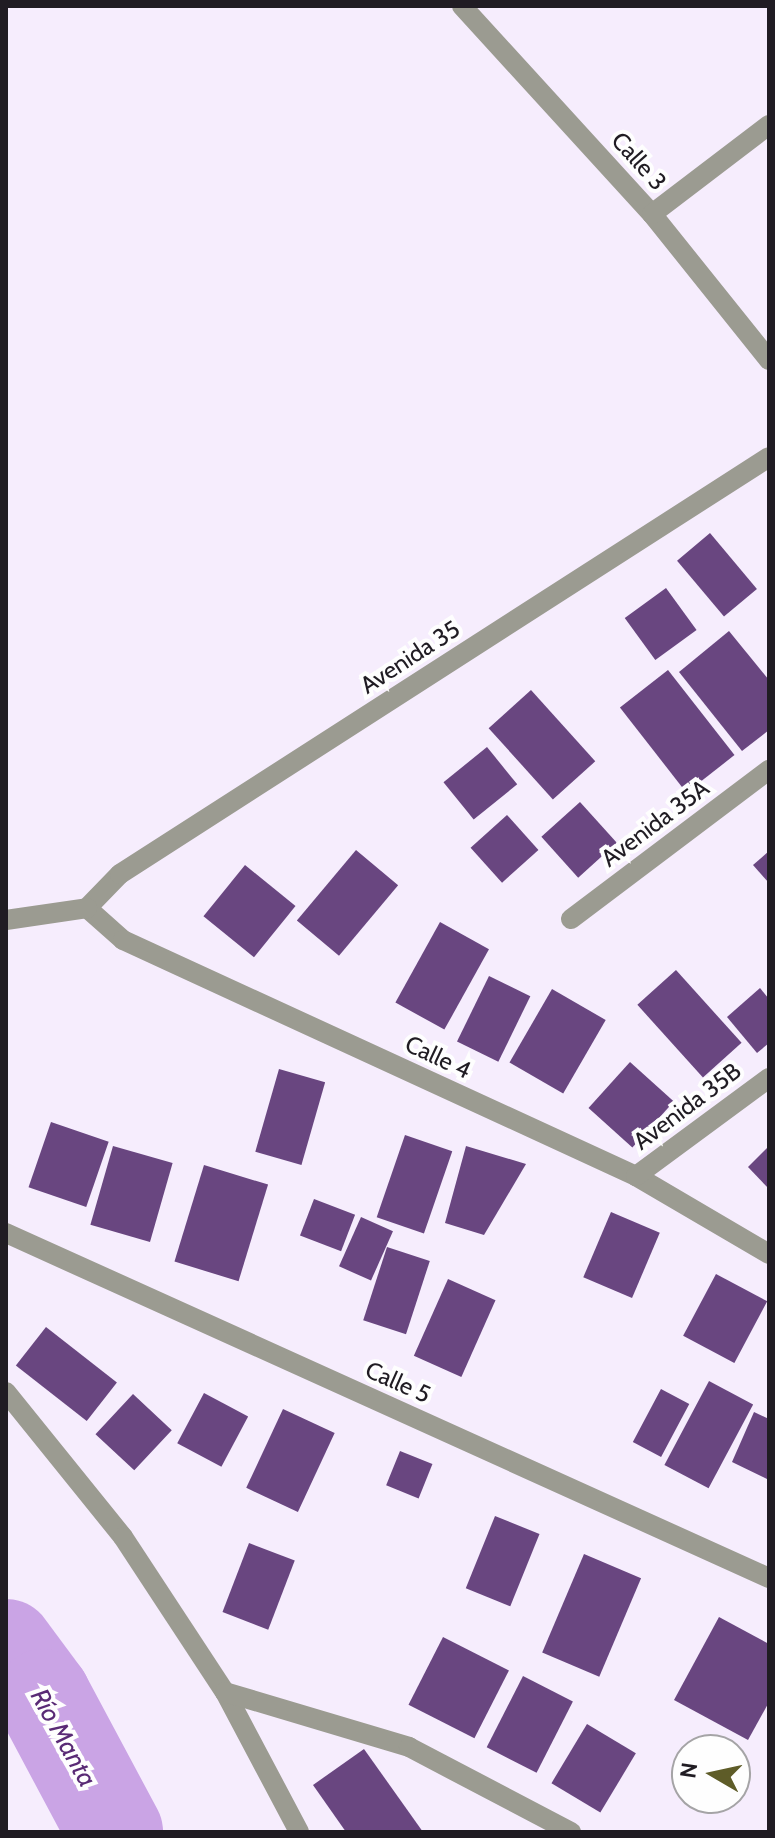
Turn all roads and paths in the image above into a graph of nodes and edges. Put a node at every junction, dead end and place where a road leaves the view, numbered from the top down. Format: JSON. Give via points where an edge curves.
{"nodes":[{"id":1,"x":462,"y":6,"type":"edge"},
{"id":2,"x":769,"y":125,"type":"edge"},
{"id":3,"x":652,"y":214,"type":"junction"},
{"id":4,"x":769,"y":360,"type":"edge"},
{"id":5,"x":769,"y":457,"type":"edge"},
{"id":6,"x":769,"y":770,"type":"edge"},
{"id":7,"x":87,"y":908,"type":"junction"},
{"id":8,"x":571,"y":919,"type":"dead end"},
{"id":9,"x":6,"y":920,"type":"edge"},
{"id":10,"x":769,"y":1078,"type":"edge"},
{"id":11,"x":636,"y":1176,"type":"junction"},
{"id":12,"x":6,"y":1233,"type":"edge"},
{"id":13,"x":769,"y":1254,"type":"edge"},
{"id":14,"x":6,"y":1392,"type":"edge"},
{"id":15,"x":769,"y":1578,"type":"edge"},
{"id":16,"x":225,"y":1692,"type":"junction"},
{"id":17,"x":299,"y":1832,"type":"edge"},
{"id":18,"x":571,"y":1832,"type":"edge"}],
"edges":[{"from":1,"to":3,"type":"street","name":"Calle 3"},
{"from":2,"to":3,"type":"street"},
{"from":3,"to":4,"type":"street","name":"Calle 3"},
{"from":5,"to":7,"type":"street","name":"Avenida 35","via":[[120,874]]},
{"from":6,"to":8,"type":"street","name":"Avenida 35A"},
{"from":7,"to":9,"type":"street"},
{"from":7,"to":11,"type":"street","name":"Calle 4","via":[[123,940]]},
{"from":10,"to":11,"type":"street","name":"Avenida 35B"},
{"from":11,"to":13,"type":"street","name":"Calle 4"},
{"from":12,"to":15,"type":"street","name":"Calle 5"},
{"from":14,"to":16,"type":"street","via":[[123,1537]]},
{"from":16,"to":17,"type":"street"},
{"from":16,"to":18,"type":"street","via":[[409,1747]]}]}
